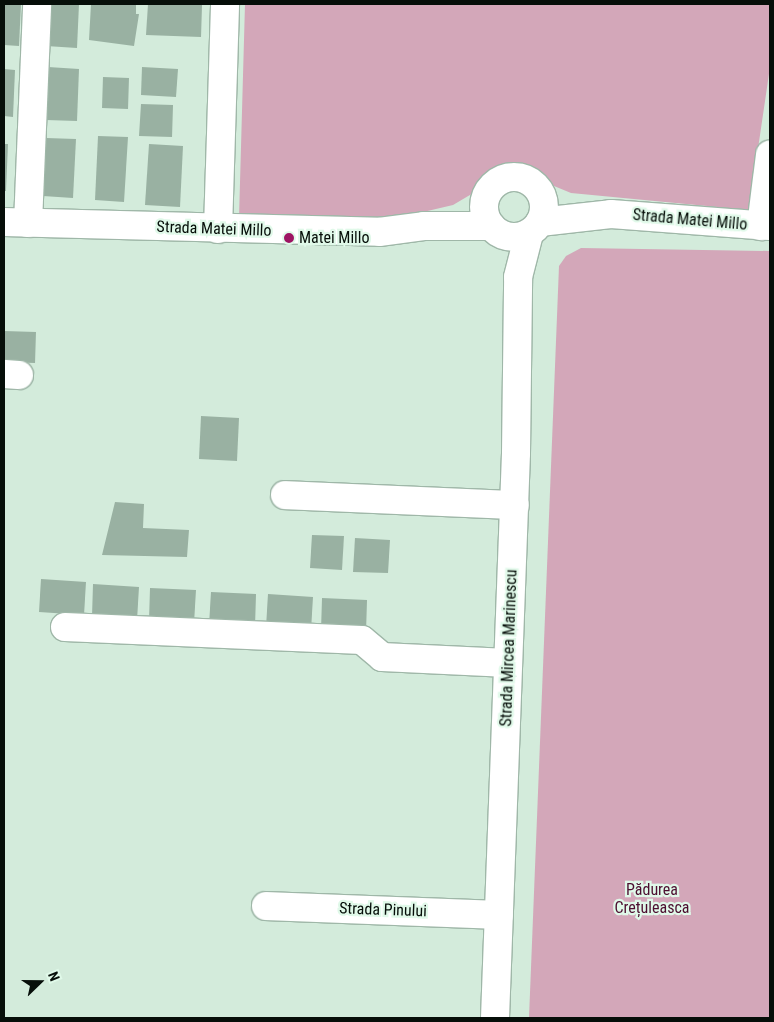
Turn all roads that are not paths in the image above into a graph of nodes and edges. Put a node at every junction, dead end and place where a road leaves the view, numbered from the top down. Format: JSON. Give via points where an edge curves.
{"nodes":[{"id":1,"x":37,"y":4,"type":"edge"},
{"id":2,"x":225,"y":4,"type":"edge"},
{"id":3,"x":770,"y":155,"type":"edge"},
{"id":4,"x":540,"y":191,"type":"junction"},
{"id":5,"x":486,"y":195,"type":"junction"},
{"id":6,"x":610,"y":214,"type":"junction"},
{"id":7,"x":16,"y":222,"type":"edge"},
{"id":8,"x":424,"y":226,"type":"junction"},
{"id":9,"x":766,"y":226,"type":"edge"},
{"id":10,"x":218,"y":229,"type":"junction"},
{"id":11,"x":516,"y":229,"type":"junction"},
{"id":12,"x":285,"y":495,"type":"dead end"},
{"id":13,"x":515,"y":505,"type":"junction"},
{"id":14,"x":65,"y":627,"type":"dead end"},
{"id":15,"x":508,"y":663,"type":"junction"},
{"id":16,"x":266,"y":906,"type":"dead end"},
{"id":17,"x":499,"y":915,"type":"junction"},
{"id":18,"x":495,"y":1018,"type":"edge"}],
"edges":[{"from":1,"to":7,"type":"street"},
{"from":2,"to":10,"type":"street"},
{"from":3,"to":9,"type":"street"},
{"from":4,"to":5,"type":"street","name":"Strada Matei Millo","via":[[528,180],[512,176],[497,182]]},
{"from":4,"to":6,"type":"street","name":"Strada Matei Millo"},
{"from":4,"to":11,"type":"street","via":[[545,206]]},
{"from":5,"to":8,"type":"street","name":"Strada Matei Millo"},
{"from":5,"to":11,"type":"street","via":[[484,211]]},
{"from":6,"to":9,"type":"street","name":"Strada Matei Millo"},
{"from":6,"to":11,"type":"street","name":"Strada Matei Millo"},
{"from":7,"to":10,"type":"street","name":"Strada Matei Millo"},
{"from":8,"to":10,"type":"street","name":"Strada Matei Millo","via":[[379,232]]},
{"from":8,"to":11,"type":"street","name":"Strada Matei Millo"},
{"from":11,"to":13,"type":"street","name":"Strada Mircea Marinescu"},
{"from":12,"to":13,"type":"street"},
{"from":13,"to":15,"type":"street","name":"Strada Mircea Marinescu"},
{"from":14,"to":15,"type":"street","via":[[362,640],[382,657]]},
{"from":15,"to":17,"type":"street","name":"Strada Mircea Marinescu"},
{"from":16,"to":17,"type":"street","name":"Strada Pinului"},
{"from":17,"to":18,"type":"street","name":"Strada Mircea Marinescu"}]}
